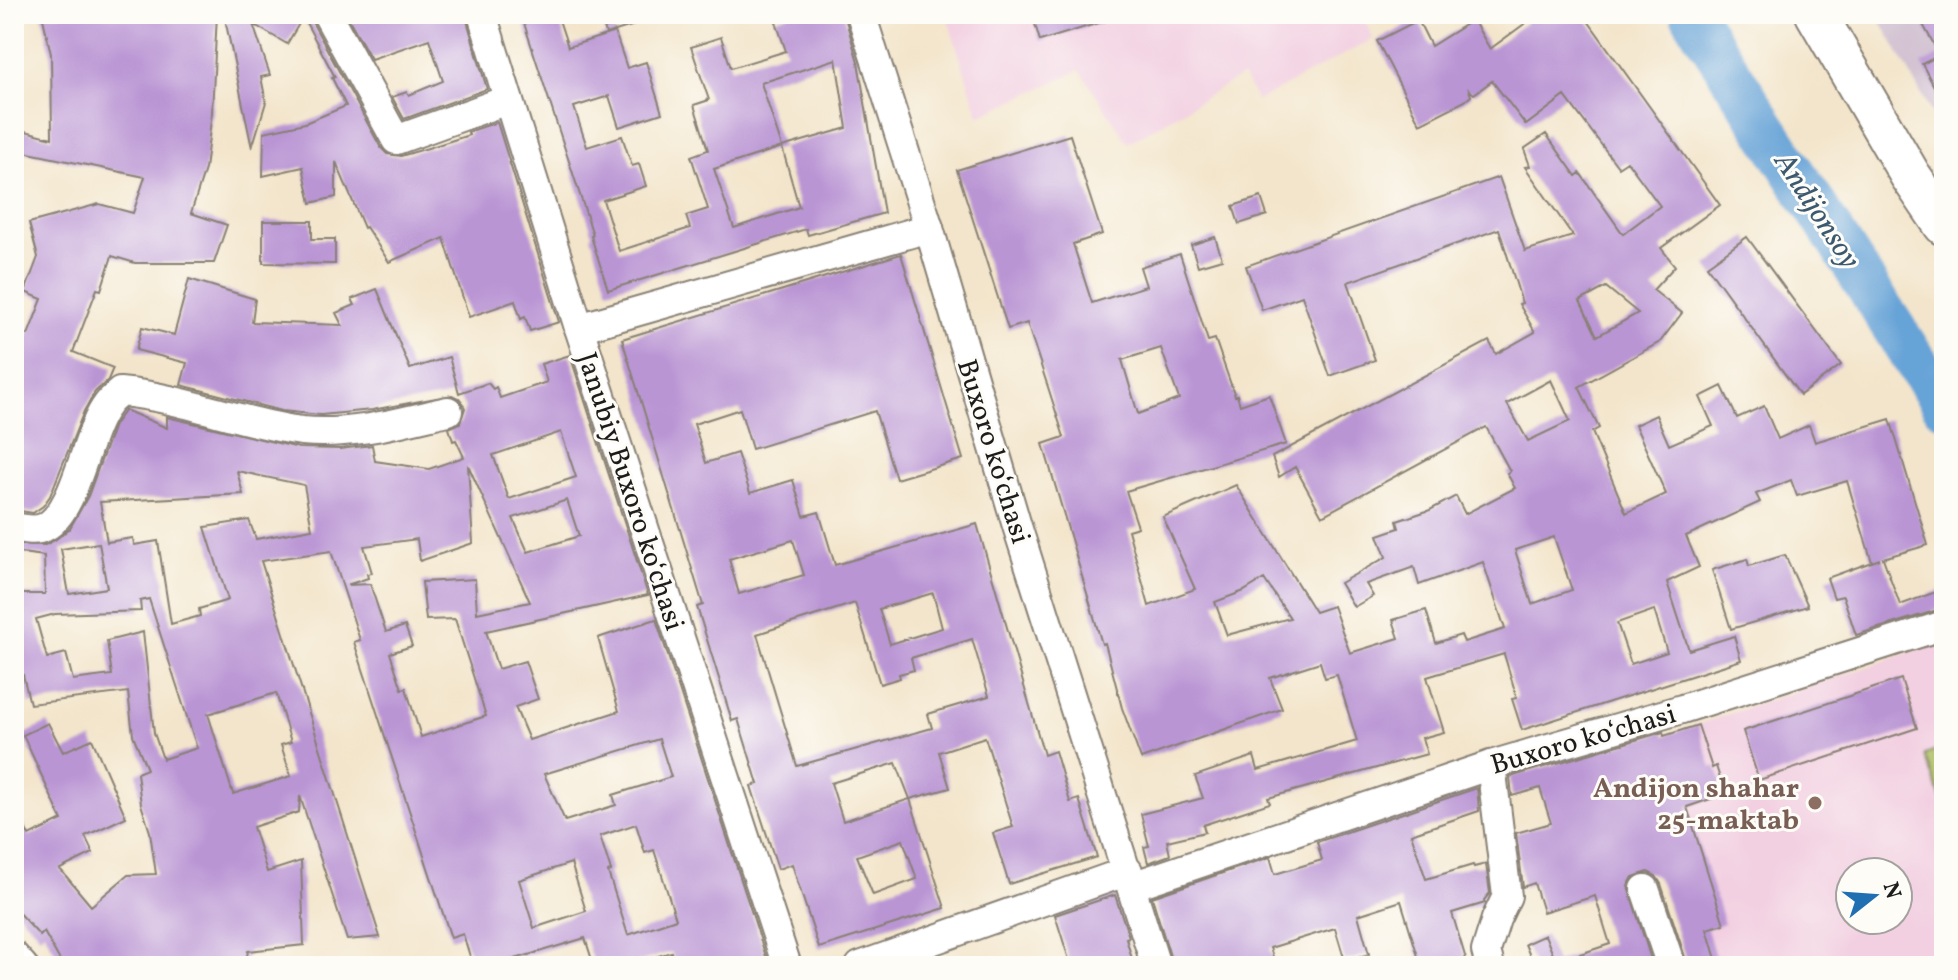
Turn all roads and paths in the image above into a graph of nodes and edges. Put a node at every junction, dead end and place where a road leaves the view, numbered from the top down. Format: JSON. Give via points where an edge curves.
{"nodes":[{"id":1,"x":327,"y":14,"type":"edge"},
{"id":2,"x":482,"y":14,"type":"edge"},
{"id":3,"x":861,"y":14,"type":"edge"},
{"id":4,"x":1816,"y":14,"type":"edge"},
{"id":5,"x":507,"y":100,"type":"junction"},
{"id":6,"x":1944,"y":225,"type":"edge"},
{"id":7,"x":929,"y":228,"type":"junction"},
{"id":8,"x":579,"y":328,"type":"junction"},
{"id":9,"x":448,"y":411,"type":"dead end"},
{"id":10,"x":14,"y":527,"type":"edge"},
{"id":11,"x":1944,"y":625,"type":"edge"},
{"id":12,"x":1491,"y":765,"type":"junction"},
{"id":13,"x":1130,"y":878,"type":"junction"},
{"id":14,"x":1645,"y":889,"type":"dead end"},
{"id":15,"x":14,"y":956,"type":"edge"},
{"id":16,"x":23,"y":966,"type":"edge"},
{"id":17,"x":787,"y":966,"type":"edge"},
{"id":18,"x":860,"y":966,"type":"edge"},
{"id":19,"x":1156,"y":966,"type":"edge"},
{"id":20,"x":1490,"y":966,"type":"edge"},
{"id":21,"x":1671,"y":966,"type":"edge"}],
"edges":[{"from":1,"to":5,"type":"street","via":[[396,140]]},
{"from":2,"to":5,"type":"street","name":"Janubiy Buxoro koʻchasi"},
{"from":3,"to":7,"type":"street","name":"Buxoro koʻchasi"},
{"from":4,"to":6,"type":"main road"},
{"from":5,"to":8,"type":"street","name":"Janubiy Buxoro koʻchasi"},
{"from":7,"to":8,"type":"street"},
{"from":7,"to":13,"type":"street","name":"Buxoro koʻchasi"},
{"from":8,"to":17,"type":"street","name":"Janubiy Buxoro koʻchasi"},
{"from":9,"to":10,"type":"street","via":[[357,432],[303,431],[120,392],[105,406],[53,521],[30,530]]},
{"from":11,"to":12,"type":"street","name":"Buxoro koʻchasi"},
{"from":12,"to":13,"type":"street","name":"Buxoro koʻchasi"},
{"from":12,"to":20,"type":"street","via":[[1507,896],[1486,951]]},
{"from":13,"to":18,"type":"street"},
{"from":13,"to":19,"type":"street","name":"Buxoro koʻchasi"},
{"from":14,"to":21,"type":"street"},
{"from":15,"to":16,"type":"street"}]}
